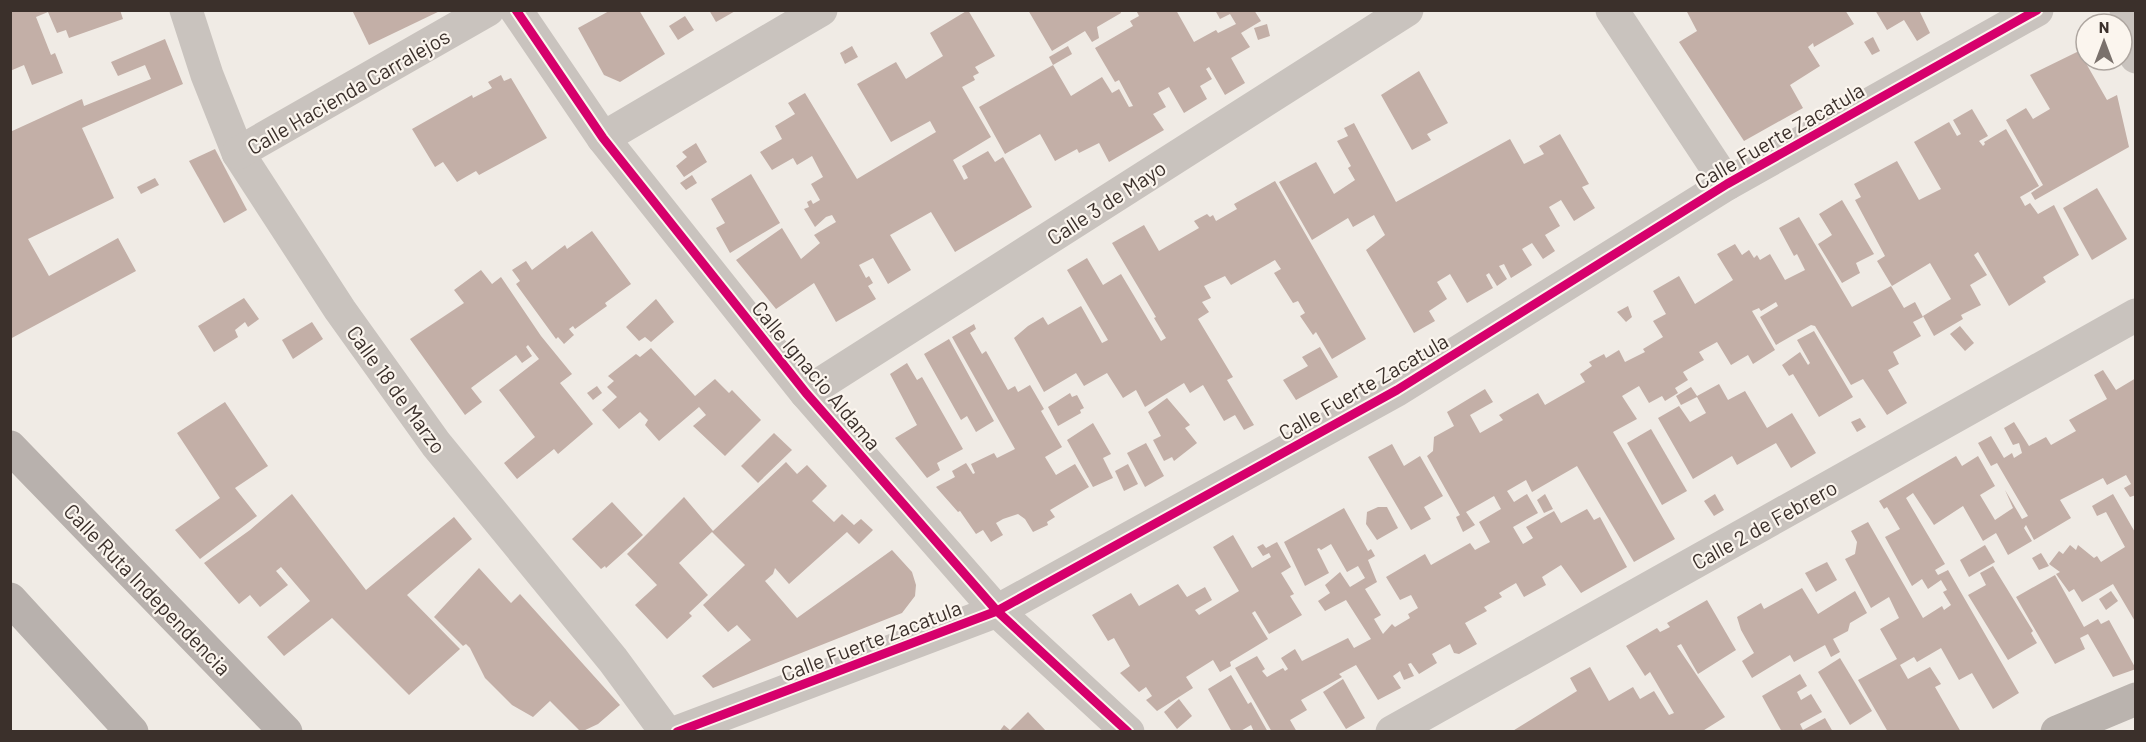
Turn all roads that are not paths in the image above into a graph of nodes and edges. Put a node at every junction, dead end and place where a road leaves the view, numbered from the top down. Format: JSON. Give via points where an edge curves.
{"nodes":[{"id":1,"x":186,"y":10,"type":"edge"},
{"id":2,"x":488,"y":10,"type":"edge"},
{"id":3,"x":516,"y":10,"type":"edge"},
{"id":4,"x":821,"y":10,"type":"edge"},
{"id":5,"x":1407,"y":10,"type":"edge"},
{"id":6,"x":1612,"y":10,"type":"edge"},
{"id":7,"x":2037,"y":10,"type":"edge"},
{"id":8,"x":2126,"y":10,"type":"edge"},
{"id":9,"x":2136,"y":57,"type":"edge"},
{"id":10,"x":603,"y":138,"type":"junction"},
{"id":11,"x":238,"y":153,"type":"junction"},
{"id":12,"x":1727,"y":184,"type":"junction"},
{"id":13,"x":2136,"y":315,"type":"edge"},
{"id":14,"x":806,"y":393,"type":"junction"},
{"id":15,"x":10,"y":447,"type":"edge"},
{"id":16,"x":10,"y":599,"type":"edge"},
{"id":17,"x":998,"y":611,"type":"junction"},
{"id":18,"x":2136,"y":699,"type":"edge"},
{"id":19,"x":132,"y":732,"type":"edge"},
{"id":20,"x":286,"y":732,"type":"edge"},
{"id":21,"x":666,"y":732,"type":"edge"},
{"id":22,"x":677,"y":732,"type":"edge"},
{"id":23,"x":1128,"y":732,"type":"edge"},
{"id":24,"x":1392,"y":732,"type":"edge"},
{"id":25,"x":2057,"y":732,"type":"edge"}],
"edges":[{"from":1,"to":11,"type":"street","name":"Calle 18 de Marzo"},
{"from":2,"to":11,"type":"street","name":"Calle Hacienda Carralejos"},
{"from":3,"to":10,"type":"street","name":"Calle Ignacio Aldama"},
{"from":4,"to":10,"type":"street"},
{"from":5,"to":14,"type":"street","name":"Calle 3 de Mayo"},
{"from":6,"to":12,"type":"street"},
{"from":7,"to":12,"type":"street","name":"Calle Fuerte Zacatula"},
{"from":8,"to":9,"type":"street"},
{"from":10,"to":14,"type":"street","name":"Calle Ignacio Aldama"},
{"from":11,"to":21,"type":"street","name":"Calle 18 de Marzo","via":[[340,310],[436,444],[613,660]]},
{"from":12,"to":17,"type":"street","name":"Calle Fuerte Zacatula","via":[[1397,390]]},
{"from":13,"to":24,"type":"street","name":"Calle 2 de Febrero"},
{"from":14,"to":17,"type":"street","name":"Calle Ignacio Aldama"},
{"from":15,"to":20,"type":"main road","name":"Calle Ruta Independencia"},
{"from":16,"to":19,"type":"main road"},
{"from":17,"to":22,"type":"street","name":"Calle Fuerte Zacatula"},
{"from":17,"to":23,"type":"street","name":"Calle Ignacio Aldama"},
{"from":18,"to":25,"type":"main road"}]}
